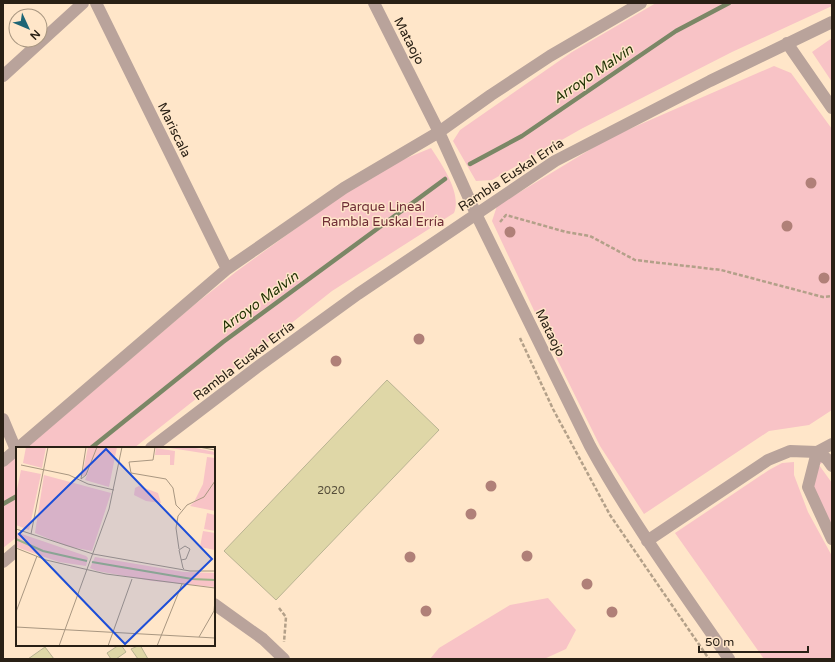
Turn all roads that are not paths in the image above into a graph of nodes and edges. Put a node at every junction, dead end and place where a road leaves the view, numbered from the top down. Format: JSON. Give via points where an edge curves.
{"nodes":[{"id":1,"x":83,"y":3,"type":"edge"},
{"id":2,"x":96,"y":3,"type":"edge"},
{"id":3,"x":374,"y":3,"type":"edge"},
{"id":4,"x":641,"y":3,"type":"edge"},
{"id":5,"x":832,"y":22,"type":"edge"},
{"id":6,"x":787,"y":43,"type":"junction"},
{"id":7,"x":3,"y":76,"type":"edge"},
{"id":8,"x":832,"y":108,"type":"edge"},
{"id":9,"x":439,"y":132,"type":"junction"},
{"id":10,"x":476,"y":214,"type":"junction"},
{"id":11,"x":227,"y":269,"type":"junction"},
{"id":12,"x":3,"y":419,"type":"edge"},
{"id":13,"x":832,"y":444,"type":"edge"},
{"id":14,"x":16,"y":447,"type":"edge"},
{"id":15,"x":19,"y":447,"type":"edge"},
{"id":16,"x":152,"y":447,"type":"edge"},
{"id":17,"x":16,"y":450,"type":"edge"},
{"id":18,"x":817,"y":452,"type":"junction"},
{"id":19,"x":3,"y":461,"type":"edge"},
{"id":20,"x":832,"y":466,"type":"edge"},
{"id":21,"x":832,"y":539,"type":"edge"},
{"id":22,"x":647,"y":541,"type":"junction"},
{"id":23,"x":16,"y":551,"type":"edge"},
{"id":24,"x":3,"y":562,"type":"edge"},
{"id":25,"x":215,"y":605,"type":"edge"},
{"id":26,"x":282,"y":657,"type":"edge"},
{"id":27,"x":729,"y":659,"type":"edge"}],
"edges":[{"from":1,"to":7,"type":"street"},
{"from":2,"to":11,"type":"street","name":"Mariscala"},
{"from":3,"to":9,"type":"street","name":"Mataojo"},
{"from":4,"to":9,"type":"street","via":[[550,56]]},
{"from":5,"to":6,"type":"street","name":"Rambla Euskal Erría"},
{"from":6,"to":8,"type":"street"},
{"from":6,"to":10,"type":"street","name":"Rambla Euskal Erría","via":[[555,161]]},
{"from":9,"to":10,"type":"street","name":"Mataojo"},
{"from":9,"to":11,"type":"street","via":[[344,188]]},
{"from":10,"to":16,"type":"street","name":"Rambla Euskal Erría","via":[[346,303]]},
{"from":10,"to":22,"type":"street","name":"Mataojo","via":[[590,446]]},
{"from":11,"to":15,"type":"street"},
{"from":12,"to":14,"type":"street"},
{"from":13,"to":18,"type":"street"},
{"from":17,"to":19,"type":"street"},
{"from":18,"to":20,"type":"street"},
{"from":18,"to":21,"type":"street","via":[[808,487]]},
{"from":18,"to":22,"type":"street","via":[[790,451],[774,457]]},
{"from":22,"to":27,"type":"street","name":"Mataojo"},
{"from":23,"to":24,"type":"street"},
{"from":25,"to":26,"type":"street"}]}
